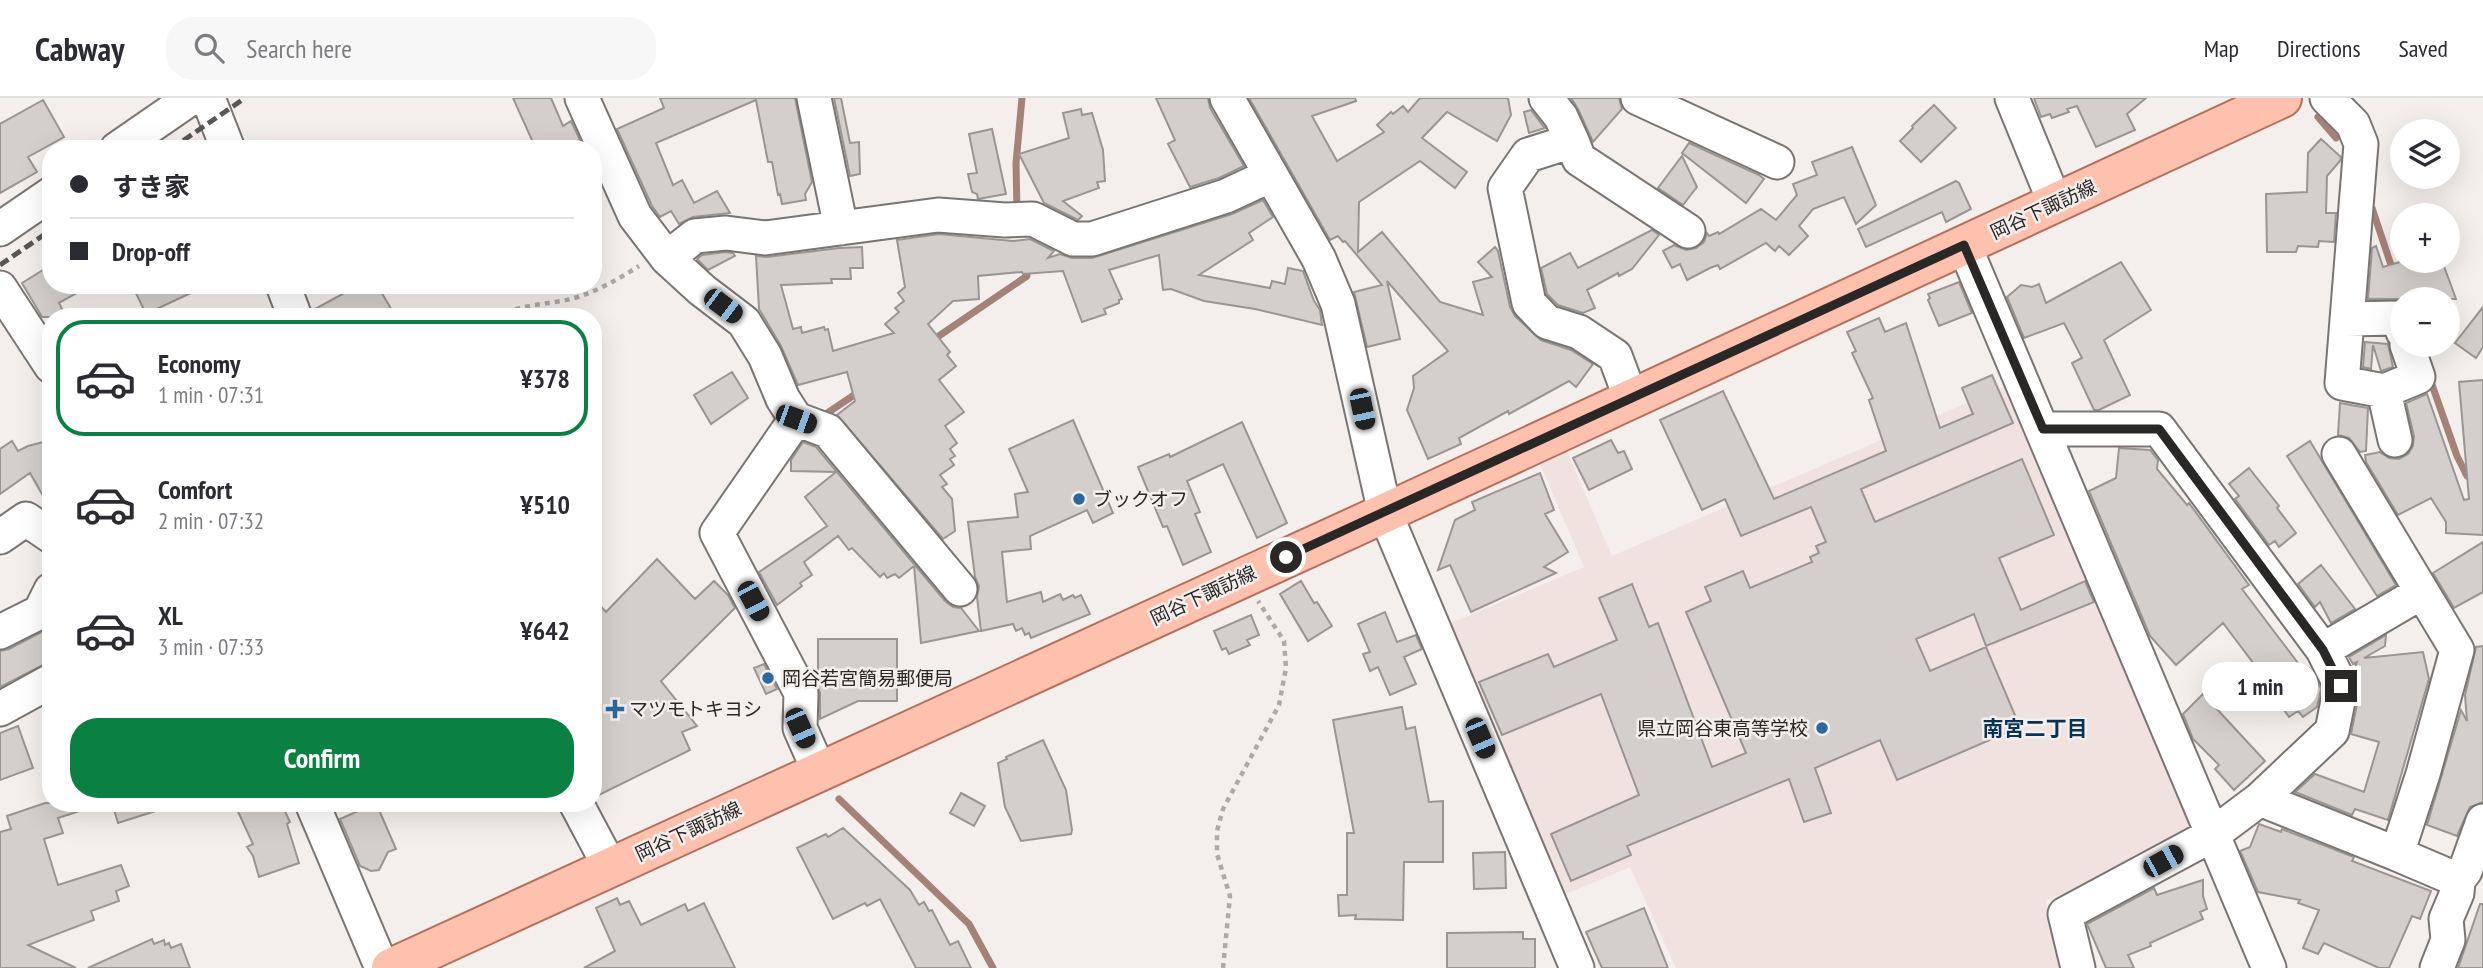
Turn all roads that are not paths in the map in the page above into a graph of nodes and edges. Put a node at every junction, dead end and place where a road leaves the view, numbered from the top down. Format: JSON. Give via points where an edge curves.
{"nodes":[{"id":1,"x":191,"y":98,"type":"edge"},
{"id":2,"x":208,"y":98,"type":"edge"},
{"id":3,"x":582,"y":98,"type":"edge"},
{"id":4,"x":814,"y":98,"type":"edge"},
{"id":5,"x":1227,"y":98,"type":"edge"},
{"id":6,"x":1546,"y":98,"type":"edge"},
{"id":7,"x":1638,"y":98,"type":"edge"},
{"id":8,"x":2012,"y":98,"type":"edge"},
{"id":9,"x":2282,"y":98,"type":"edge"},
{"id":10,"x":2328,"y":98,"type":"edge"},
{"id":11,"x":130,"y":140,"type":"edge"},
{"id":12,"x":224,"y":140,"type":"edge"},
{"id":13,"x":601,"y":140,"type":"edge"},
{"id":14,"x":1572,"y":141,"type":"junction"},
{"id":15,"x":602,"y":143,"type":"edge"},
{"id":16,"x":1777,"y":162,"type":"dead end"},
{"id":17,"x":1271,"y":175,"type":"junction"},
{"id":18,"x":42,"y":200,"type":"edge"},
{"id":19,"x":2055,"y":203,"type":"junction"},
{"id":20,"x":841,"y":228,"type":"junction"},
{"id":21,"x":0,"y":229,"type":"edge"},
{"id":22,"x":1688,"y":231,"type":"dead end"},
{"id":23,"x":1964,"y":245,"type":"junction"},
{"id":24,"x":665,"y":256,"type":"junction"},
{"id":25,"x":0,"y":288,"type":"edge"},
{"id":26,"x":2390,"y":317,"type":"edge"},
{"id":27,"x":2347,"y":319,"type":"junction"},
{"id":28,"x":42,"y":352,"type":"edge"},
{"id":29,"x":2411,"y":357,"type":"edge"},
{"id":30,"x":2384,"y":391,"type":"junction"},
{"id":31,"x":1631,"y":399,"type":"junction"},
{"id":32,"x":796,"y":419,"type":"junction"},
{"id":33,"x":2043,"y":429,"type":"junction"},
{"id":34,"x":2395,"y":440,"type":"dead end"},
{"id":35,"x":2339,"y":454,"type":"dead end"},
{"id":36,"x":1385,"y":513,"type":"junction"},
{"id":37,"x":42,"y":530,"type":"edge"},
{"id":38,"x":0,"y":537,"type":"edge"},
{"id":39,"x":960,"y":589,"type":"dead end"},
{"id":40,"x":2422,"y":593,"type":"junction"},
{"id":41,"x":42,"y":608,"type":"edge"},
{"id":42,"x":0,"y":632,"type":"edge"},
{"id":43,"x":2323,"y":650,"type":"junction"},
{"id":44,"x":42,"y":686,"type":"edge"},
{"id":45,"x":0,"y":709,"type":"edge"},
{"id":46,"x":818,"y":771,"type":"junction"},
{"id":47,"x":2260,"y":799,"type":"junction"},
{"id":48,"x":316,"y":812,"type":"edge"},
{"id":49,"x":581,"y":812,"type":"edge"},
{"id":50,"x":2483,"y":821,"type":"edge"},
{"id":51,"x":2212,"y":835,"type":"junction"},
{"id":52,"x":2397,"y":855,"type":"junction"},
{"id":53,"x":610,"y":867,"type":"junction"},
{"id":54,"x":2454,"y":877,"type":"junction"},
{"id":55,"x":382,"y":968,"type":"edge"},
{"id":56,"x":391,"y":968,"type":"edge"},
{"id":57,"x":1577,"y":968,"type":"edge"},
{"id":58,"x":2078,"y":968,"type":"edge"},
{"id":59,"x":2269,"y":968,"type":"edge"},
{"id":60,"x":2437,"y":968,"type":"edge"}],
"edges":[{"from":1,"to":11,"type":"street"},
{"from":2,"to":12,"type":"street"},
{"from":3,"to":13,"type":"street"},
{"from":4,"to":20,"type":"street"},
{"from":5,"to":17,"type":"street"},
{"from":6,"to":14,"type":"street"},
{"from":7,"to":16,"type":"street"},
{"from":8,"to":19,"type":"street"},
{"from":9,"to":19,"type":"main road","name":"岡谷下諏訪線"},
{"from":10,"to":27,"type":"street","via":[[2353,124],[2361,144]]},
{"from":14,"to":22,"type":"street","via":[[1579,159]]},
{"from":14,"to":31,"type":"street","via":[[1528,155],[1505,188],[1529,303],[1547,322],[1579,332],[1615,356]]},
{"from":15,"to":24,"type":"street","via":[[635,216]]},
{"from":17,"to":20,"type":"street","via":[[1226,196],[1092,239],[1073,239],[1033,219],[938,215]]},
{"from":17,"to":36,"type":"street","via":[[1319,259],[1338,304]]},
{"from":18,"to":21,"type":"street"},
{"from":19,"to":23,"type":"main road","name":"岡谷下諏訪線"},
{"from":20,"to":24,"type":"street","via":[[765,238],[726,233],[695,236]]},
{"from":23,"to":31,"type":"main road","name":"岡谷下諏訪線"},
{"from":23,"to":33,"type":"street"},
{"from":24,"to":32,"type":"street","via":[[744,323]]},
{"from":25,"to":28,"type":"street"},
{"from":26,"to":27,"type":"street"},
{"from":27,"to":30,"type":"street","via":[[2342,383]]},
{"from":29,"to":30,"type":"street","via":[[2418,377]]},
{"from":30,"to":34,"type":"street"},
{"from":31,"to":36,"type":"main road","name":"岡谷下諏訪線"},
{"from":32,"to":39,"type":"street","via":[[828,431]]},
{"from":32,"to":46,"type":"street","via":[[717,533],[801,693],[800,728]]},
{"from":33,"to":43,"type":"street","via":[[2159,429]]},
{"from":33,"to":51,"type":"street"},
{"from":35,"to":40,"type":"street"},
{"from":36,"to":46,"type":"main road","name":"岡谷下諏訪線"},
{"from":36,"to":57,"type":"street"},
{"from":37,"to":38,"type":"street","via":[[26,519]]},
{"from":40,"to":43,"type":"street"},
{"from":40,"to":52,"type":"street","via":[[2457,650]]},
{"from":41,"to":42,"type":"street"},
{"from":43,"to":47,"type":"street","via":[[2341,686],[2332,731]]},
{"from":44,"to":45,"type":"street"},
{"from":46,"to":53,"type":"main road","name":"岡谷下諏訪線"},
{"from":47,"to":51,"type":"street"},
{"from":47,"to":52,"type":"street"},
{"from":48,"to":55,"type":"street"},
{"from":49,"to":53,"type":"street"},
{"from":50,"to":54,"type":"street","via":[[2465,870]]},
{"from":51,"to":58,"type":"street","via":[[2066,914]]},
{"from":51,"to":59,"type":"street"},
{"from":52,"to":54,"type":"street"},
{"from":53,"to":56,"type":"main road","name":"岡谷下諏訪線"},
{"from":54,"to":60,"type":"street","via":[[2457,893],[2446,919],[2448,940]]}]}
